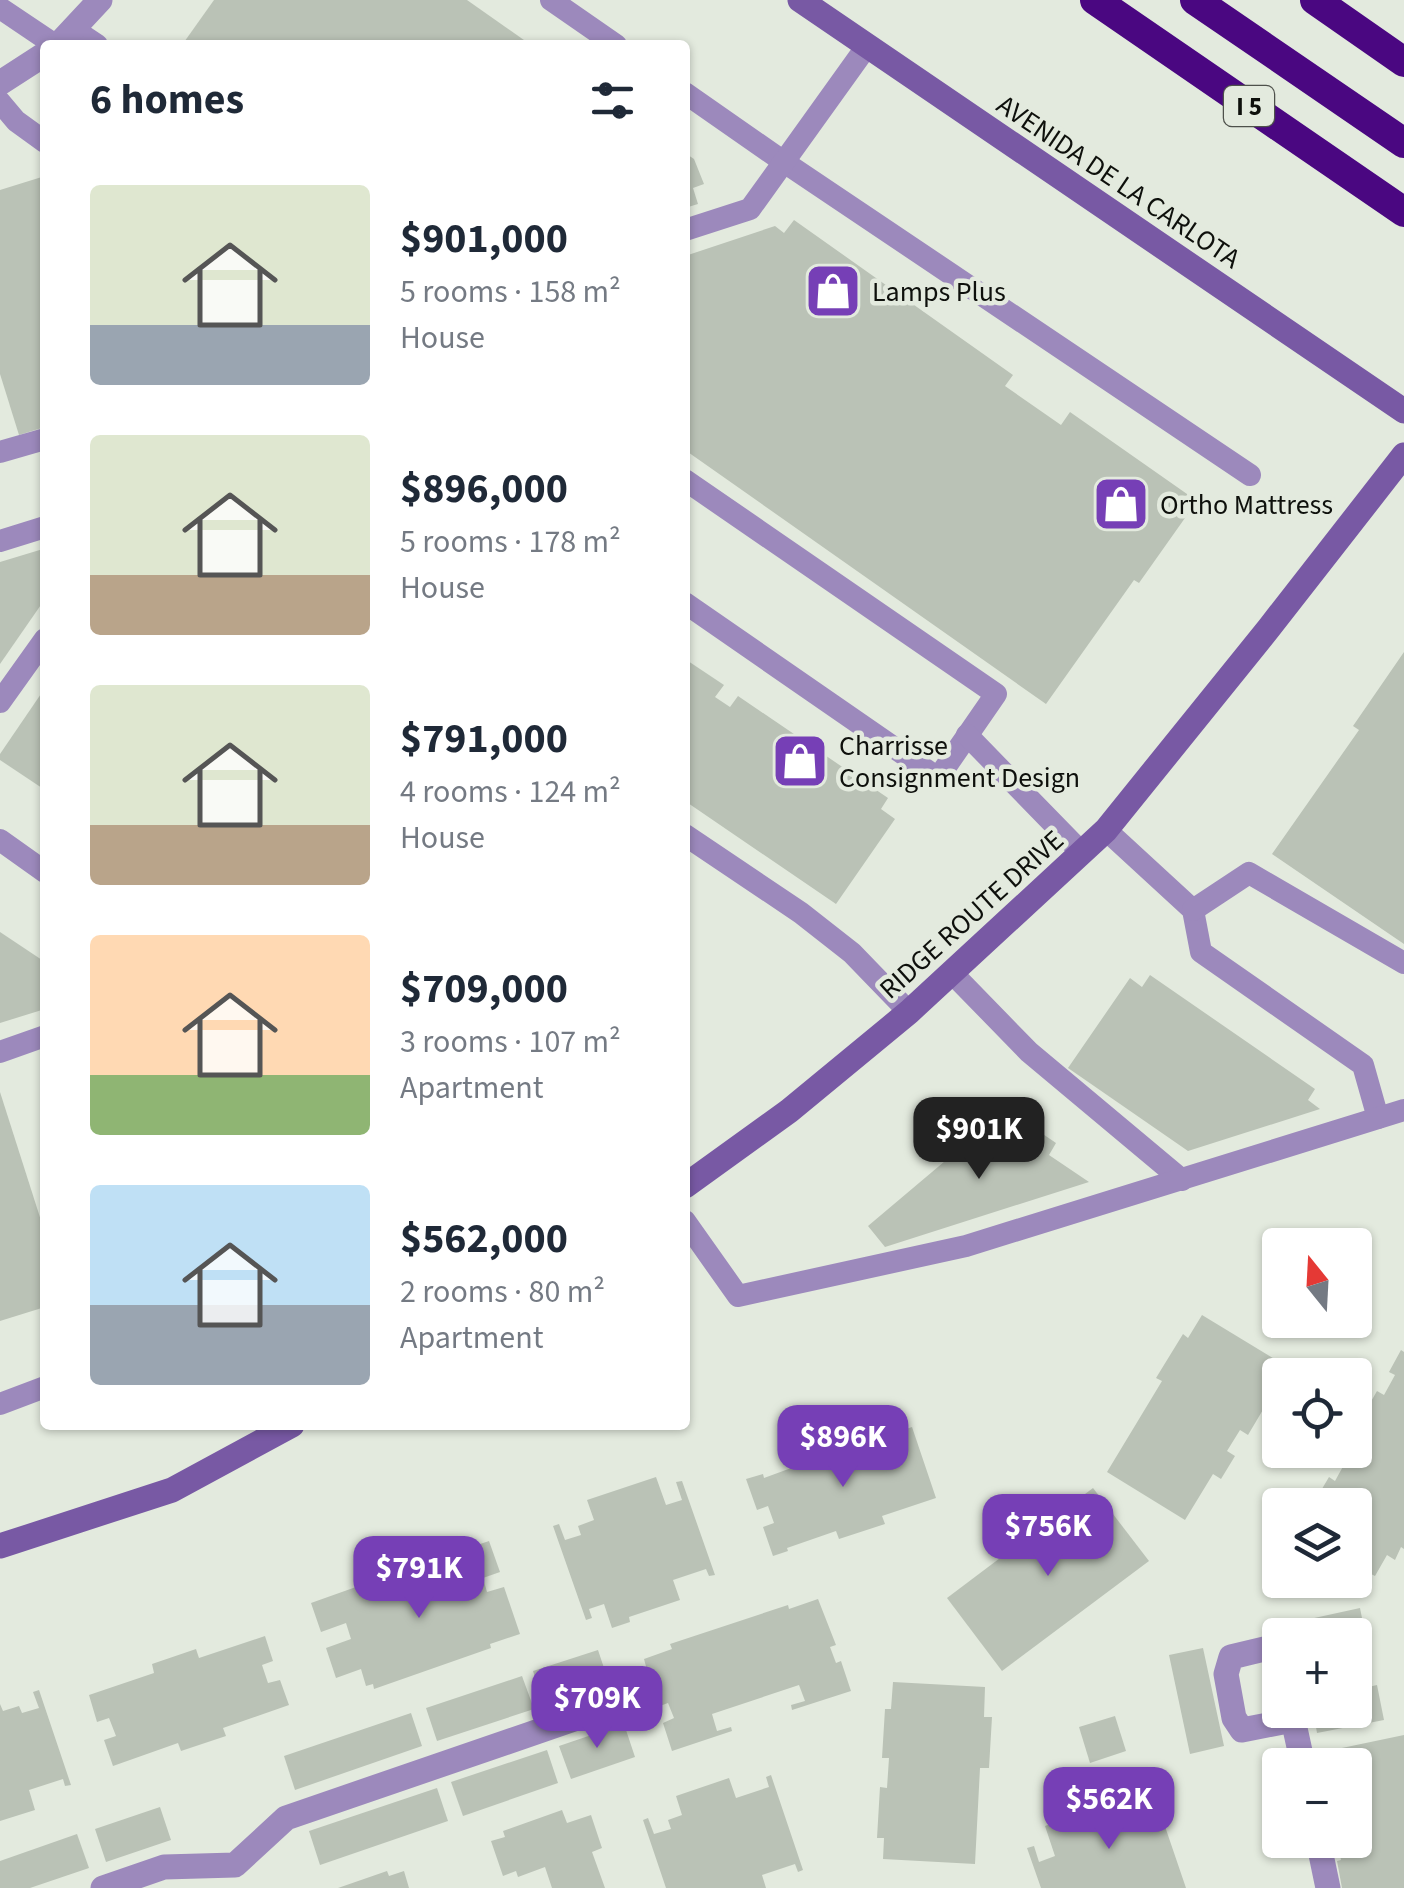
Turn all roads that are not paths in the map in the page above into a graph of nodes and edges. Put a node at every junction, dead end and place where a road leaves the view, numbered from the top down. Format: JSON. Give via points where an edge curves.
{"nodes":[{"id":1,"x":100,"y":0,"type":"edge"},
{"id":2,"x":551,"y":0,"type":"edge"},
{"id":3,"x":800,"y":0,"type":"edge"},
{"id":4,"x":1095,"y":0,"type":"edge"},
{"id":5,"x":1195,"y":0,"type":"edge"},
{"id":6,"x":1315,"y":0,"type":"edge"},
{"id":7,"x":0,"y":8,"type":"edge"},
{"id":8,"x":62,"y":40,"type":"edge"},
{"id":9,"x":609,"y":40,"type":"edge"},
{"id":10,"x":868,"y":46,"type":"junction"},
{"id":11,"x":40,"y":57,"type":"edge"},
{"id":12,"x":1404,"y":62,"type":"edge"},
{"id":13,"x":0,"y":83,"type":"edge"},
{"id":14,"x":690,"y":96,"type":"edge"},
{"id":15,"x":0,"y":102,"type":"edge"},
{"id":16,"x":40,"y":138,"type":"edge"},
{"id":17,"x":1404,"y":143,"type":"edge"},
{"id":18,"x":784,"y":162,"type":"junction"},
{"id":19,"x":1404,"y":212,"type":"edge"},
{"id":20,"x":690,"y":228,"type":"edge"},
{"id":21,"x":1404,"y":411,"type":"edge"},
{"id":22,"x":40,"y":440,"type":"edge"},
{"id":23,"x":0,"y":452,"type":"edge"},
{"id":24,"x":1404,"y":454,"type":"edge"},
{"id":25,"x":1250,"y":476,"type":"dead end"},
{"id":26,"x":690,"y":483,"type":"edge"},
{"id":27,"x":40,"y":529,"type":"edge"},
{"id":28,"x":0,"y":541,"type":"edge"},
{"id":29,"x":690,"y":606,"type":"edge"},
{"id":30,"x":40,"y":646,"type":"edge"},
{"id":31,"x":0,"y":702,"type":"edge"},
{"id":32,"x":968,"y":736,"type":"junction"},
{"id":33,"x":1106,"y":830,"type":"junction"},
{"id":34,"x":690,"y":838,"type":"edge"},
{"id":35,"x":0,"y":840,"type":"edge"},
{"id":36,"x":1082,"y":853,"type":"junction"},
{"id":37,"x":40,"y":868,"type":"edge"},
{"id":38,"x":1193,"y":910,"type":"junction"},
{"id":39,"x":1404,"y":963,"type":"edge"},
{"id":40,"x":952,"y":973,"type":"junction"},
{"id":41,"x":909,"y":1012,"type":"junction"},
{"id":42,"x":40,"y":1038,"type":"edge"},
{"id":43,"x":0,"y":1052,"type":"edge"},
{"id":44,"x":1404,"y":1110,"type":"edge"},
{"id":45,"x":1378,"y":1118,"type":"junction"},
{"id":46,"x":1182,"y":1180,"type":"junction"},
{"id":47,"x":690,"y":1182,"type":"edge"},
{"id":48,"x":690,"y":1228,"type":"edge"},
{"id":49,"x":40,"y":1389,"type":"edge"},
{"id":50,"x":0,"y":1404,"type":"edge"},
{"id":51,"x":283,"y":1430,"type":"edge"},
{"id":52,"x":0,"y":1546,"type":"edge"},
{"id":53,"x":1262,"y":1650,"type":"edge"},
{"id":54,"x":603,"y":1710,"type":"dead end"},
{"id":55,"x":1262,"y":1724,"type":"edge"},
{"id":56,"x":1322,"y":1858,"type":"edge"},
{"id":57,"x":238,"y":1876,"type":"edge"},
{"id":58,"x":104,"y":1888,"type":"edge"},
{"id":59,"x":1328,"y":1888,"type":"edge"}],
"edges":[{"from":1,"to":8,"type":"street"},
{"from":2,"to":9,"type":"lane"},
{"from":3,"to":10,"type":"main road","name":"AVENIDA DE LA CARLOTA"},
{"from":4,"to":19,"type":"highway","number":"I 5"},
{"from":5,"to":17,"type":"highway"},
{"from":6,"to":12,"type":"highway"},
{"from":7,"to":8,"type":"lane"},
{"from":10,"to":18,"type":"lane"},
{"from":10,"to":21,"type":"main road","name":"AVENIDA DE LA CARLOTA"},
{"from":11,"to":13,"type":"street"},
{"from":14,"to":18,"type":"lane"},
{"from":15,"to":16,"type":"lane"},
{"from":18,"to":20,"type":"lane","via":[[750,209]]},
{"from":18,"to":25,"type":"lane"},
{"from":22,"to":23,"type":"lane"},
{"from":24,"to":33,"type":"main road","name":"RIDGE ROUTE DRIVE"},
{"from":26,"to":32,"type":"lane","via":[[996,694]]},
{"from":27,"to":28,"type":"lane"},
{"from":29,"to":32,"type":"lane","via":[[938,778]]},
{"from":30,"to":31,"type":"lane"},
{"from":32,"to":36,"type":"lane"},
{"from":33,"to":36,"type":"main road","name":"RIDGE ROUTE DRIVE"},
{"from":33,"to":38,"type":"lane"},
{"from":34,"to":41,"type":"lane","via":[[852,953]]},
{"from":35,"to":37,"type":"lane"},
{"from":36,"to":40,"type":"main road","name":"RIDGE ROUTE DRIVE"},
{"from":38,"to":39,"type":"lane","via":[[1249,873]]},
{"from":38,"to":45,"type":"lane","via":[[1201,952],[1362,1064]]},
{"from":40,"to":41,"type":"main road","name":"RIDGE ROUTE DRIVE"},
{"from":40,"to":46,"type":"lane","via":[[1029,1052]]},
{"from":41,"to":47,"type":"main road","name":"RIDGE ROUTE DRIVE"},
{"from":42,"to":43,"type":"lane"},
{"from":44,"to":45,"type":"lane"},
{"from":45,"to":46,"type":"lane"},
{"from":46,"to":48,"type":"lane","via":[[966,1246],[738,1296]]},
{"from":49,"to":50,"type":"lane"},
{"from":51,"to":52,"type":"main road","via":[[172,1490]]},
{"from":53,"to":55,"type":"street","via":[[1230,1657],[1226,1674],[1242,1730]]},
{"from":54,"to":57,"type":"street","via":[[286,1818]]},
{"from":56,"to":59,"type":"street"},
{"from":57,"to":58,"type":"street","via":[[164,1867]]}]}
